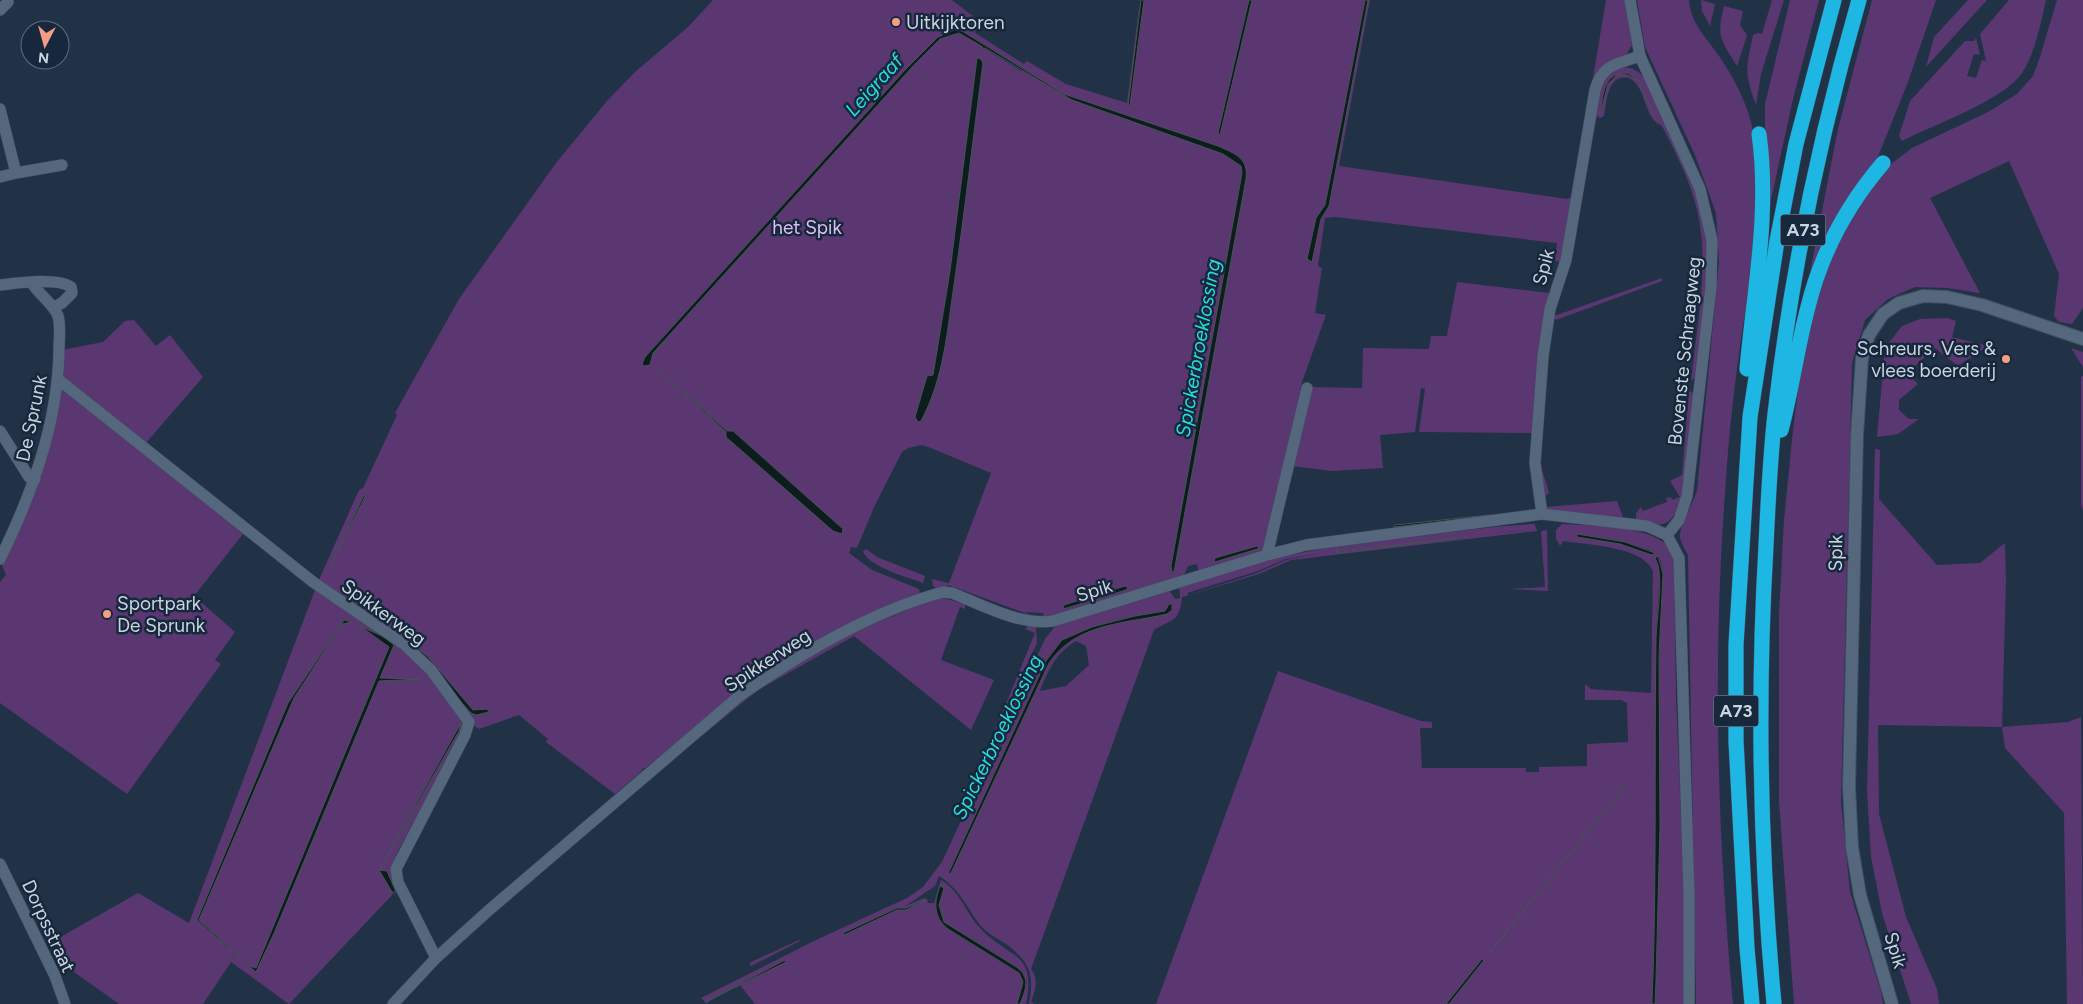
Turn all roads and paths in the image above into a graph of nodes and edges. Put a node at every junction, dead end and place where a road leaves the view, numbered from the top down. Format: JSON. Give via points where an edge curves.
{"nodes":[{"id":1,"x":1630,"y":0,"type":"edge"},
{"id":2,"x":1834,"y":0,"type":"edge"},
{"id":3,"x":1859,"y":0,"type":"edge"},
{"id":4,"x":1640,"y":56,"type":"junction"},
{"id":5,"x":0,"y":109,"type":"edge"},
{"id":6,"x":1758,"y":134,"type":"dead end"},
{"id":7,"x":1883,"y":163,"type":"dead end"},
{"id":8,"x":62,"y":165,"type":"dead end"},
{"id":9,"x":16,"y":173,"type":"junction"},
{"id":10,"x":0,"y":177,"type":"edge"},
{"id":11,"x":32,"y":284,"type":"junction"},
{"id":12,"x":0,"y":285,"type":"edge"},
{"id":13,"x":54,"y":307,"type":"junction"},
{"id":14,"x":2083,"y":339,"type":"edge"},
{"id":15,"x":59,"y":380,"type":"junction"},
{"id":16,"x":1307,"y":388,"type":"dead end"},
{"id":17,"x":1750,"y":418,"type":"junction"},
{"id":18,"x":0,"y":431,"type":"edge"},
{"id":19,"x":1770,"y":465,"type":"junction"},
{"id":20,"x":35,"y":479,"type":"junction"},
{"id":21,"x":1542,"y":514,"type":"junction"},
{"id":22,"x":1667,"y":535,"type":"junction"},
{"id":23,"x":1267,"y":555,"type":"junction"},
{"id":24,"x":0,"y":559,"type":"edge"},
{"id":25,"x":931,"y":596,"type":"joint"},
{"id":26,"x":0,"y":864,"type":"edge"},
{"id":27,"x":436,"y":958,"type":"junction"},
{"id":28,"x":65,"y":1004,"type":"edge"},
{"id":29,"x":394,"y":1004,"type":"edge"},
{"id":30,"x":1689,"y":1004,"type":"edge"},
{"id":31,"x":1752,"y":1004,"type":"edge"},
{"id":32,"x":1774,"y":1004,"type":"edge"},
{"id":33,"x":1892,"y":1004,"type":"edge"}],
"edges":[{"from":1,"to":4,"type":"street","name":"Bovenste Schraagweg"},
{"from":2,"to":17,"type":"highway","number":"A73","via":[[1796,144],[1775,250]]},
{"from":3,"to":19,"type":"highway","number":"A73","via":[[1840,67],[1801,243]]},
{"from":4,"to":21,"type":"street","name":"Spik","via":[[1608,67],[1599,76],[1595,90],[1566,260],[1550,309],[1543,356],[1535,463]]},
{"from":4,"to":22,"type":"street","name":"Bovenste Schraagweg","via":[[1700,189],[1712,240],[1711,287],[1686,496],[1679,520]]},
{"from":5,"to":9,"type":"street"},
{"from":6,"to":17,"type":"highway","number":"A73","via":[[1763,190],[1762,227],[1745,382]]},
{"from":7,"to":19,"type":"highway","number":"A73","via":[[1847,210],[1820,270],[1808,305],[1791,394]]},
{"from":8,"to":9,"type":"street"},
{"from":9,"to":10,"type":"street"},
{"from":11,"to":12,"type":"street"},
{"from":11,"to":13,"type":"street","via":[[38,294]]},
{"from":11,"to":13,"type":"street","via":[[43,280],[66,283],[71,287],[72,293]]},
{"from":13,"to":15,"type":"street","name":"De Sprunk","via":[[60,322]]},
{"from":14,"to":33,"type":"street","name":"Spik","via":[[1982,305],[1923,296],[1899,303],[1883,314],[1869,334],[1862,358],[1848,786],[1852,847],[1860,895]]},
{"from":15,"to":20,"type":"street","name":"De Sprunk"},
{"from":15,"to":27,"type":"street","name":"Spikkerweg","via":[[313,582],[405,645],[431,670],[462,711],[469,722],[465,735],[396,869],[398,882]]},
{"from":16,"to":23,"type":"street"},
{"from":17,"to":31,"type":"highway","number":"A73","via":[[1736,654],[1736,742]]},
{"from":18,"to":20,"type":"street","via":[[29,477]]},
{"from":19,"to":32,"type":"highway","number":"A73","via":[[1760,646],[1760,743]]},
{"from":20,"to":24,"type":"street","name":"De Sprunk"},
{"from":21,"to":22,"type":"street","name":"Spik","via":[[1647,526]]},
{"from":21,"to":23,"type":"street","name":"Spik","via":[[1306,545]]},
{"from":22,"to":30,"type":"street","via":[[1679,558]]},
{"from":23,"to":25,"type":"street","name":"Spik","via":[[1053,622],[1023,620],[943,592]]},
{"from":25,"to":27,"type":"street","name":"Spikkerweg","via":[[834,638],[738,697],[546,859]]},
{"from":26,"to":28,"type":"street","name":"Dorpsstraat","via":[[55,976]]},
{"from":27,"to":29,"type":"street","name":"Spikkerweg"}]}
